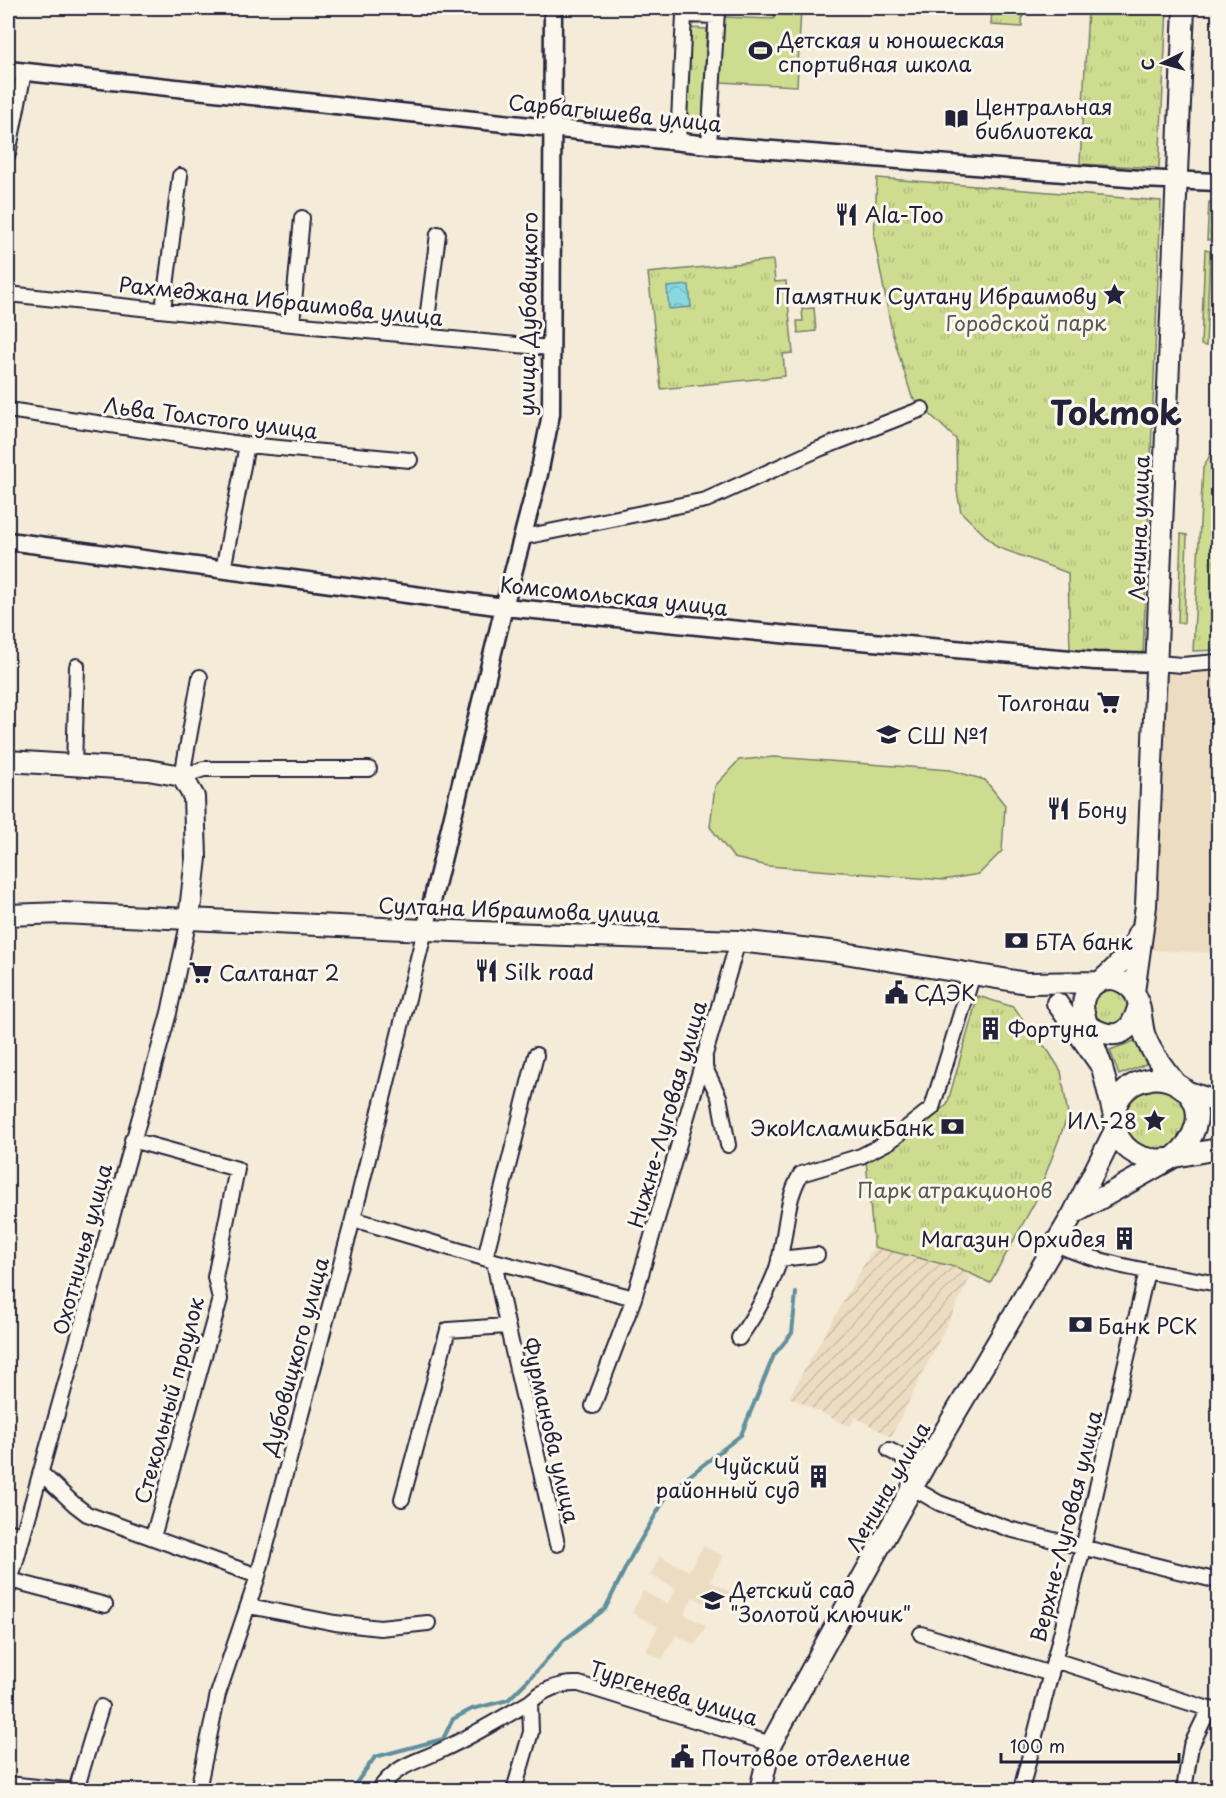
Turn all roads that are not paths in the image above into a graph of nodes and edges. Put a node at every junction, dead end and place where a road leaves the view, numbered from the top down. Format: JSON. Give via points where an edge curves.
{"nodes":[{"id":1,"x":553,"y":8,"type":"edge"},
{"id":2,"x":1184,"y":8,"type":"edge"},
{"id":3,"x":717,"y":12,"type":"edge"},
{"id":4,"x":16,"y":71,"type":"edge"},
{"id":5,"x":551,"y":129,"type":"junction"},
{"id":6,"x":678,"y":142,"type":"junction"},
{"id":7,"x":709,"y":145,"type":"junction"},
{"id":8,"x":8,"y":154,"type":"edge"},
{"id":9,"x":180,"y":176,"type":"dead end"},
{"id":10,"x":1177,"y":182,"type":"junction"},
{"id":11,"x":1218,"y":183,"type":"edge"},
{"id":12,"x":302,"y":218,"type":"dead end"},
{"id":13,"x":438,"y":234,"type":"dead end"},
{"id":14,"x":8,"y":294,"type":"edge"},
{"id":15,"x":162,"y":310,"type":"junction"},
{"id":16,"x":292,"y":324,"type":"junction"},
{"id":17,"x":425,"y":335,"type":"junction"},
{"id":18,"x":550,"y":348,"type":"junction"},
{"id":19,"x":922,"y":409,"type":"dead end"},
{"id":20,"x":8,"y":410,"type":"edge"},
{"id":21,"x":247,"y":445,"type":"junction"},
{"id":22,"x":410,"y":460,"type":"dead end"},
{"id":23,"x":524,"y":537,"type":"junction"},
{"id":24,"x":8,"y":541,"type":"edge"},
{"id":25,"x":223,"y":570,"type":"junction"},
{"id":26,"x":504,"y":607,"type":"junction"},
{"id":27,"x":1218,"y":662,"type":"edge"},
{"id":28,"x":1157,"y":663,"type":"junction"},
{"id":29,"x":77,"y":666,"type":"dead end"},
{"id":30,"x":200,"y":677,"type":"dead end"},
{"id":31,"x":8,"y":761,"type":"edge"},
{"id":32,"x":74,"y":766,"type":"junction"},
{"id":33,"x":369,"y":769,"type":"dead end"},
{"id":34,"x":182,"y":776,"type":"junction"},
{"id":35,"x":1146,"y":906,"type":"junction"},
{"id":36,"x":8,"y":915,"type":"edge"},
{"id":37,"x":189,"y":919,"type":"junction"},
{"id":38,"x":425,"y":930,"type":"junction"},
{"id":39,"x":738,"y":941,"type":"junction"},
{"id":40,"x":1118,"y":966,"type":"junction"},
{"id":41,"x":973,"y":974,"type":"junction"},
{"id":42,"x":1100,"y":981,"type":"junction"},
{"id":43,"x":1027,"y":983,"type":"junction"},
{"id":44,"x":1062,"y":983,"type":"junction"},
{"id":45,"x":1136,"y":1000,"type":"junction"},
{"id":46,"x":1057,"y":1003,"type":"junction"},
{"id":47,"x":1088,"y":1024,"type":"junction"},
{"id":48,"x":536,"y":1055,"type":"dead end"},
{"id":49,"x":705,"y":1055,"type":"junction"},
{"id":50,"x":1102,"y":1067,"type":"junction"},
{"id":51,"x":1182,"y":1088,"type":"junction"},
{"id":52,"x":1110,"y":1094,"type":"junction"},
{"id":53,"x":1218,"y":1102,"type":"edge"},
{"id":54,"x":1115,"y":1125,"type":"junction"},
{"id":55,"x":132,"y":1140,"type":"junction"},
{"id":56,"x":728,"y":1145,"type":"dead end"},
{"id":57,"x":1218,"y":1149,"type":"edge"},
{"id":58,"x":1171,"y":1158,"type":"junction"},
{"id":59,"x":1086,"y":1190,"type":"junction"},
{"id":60,"x":1073,"y":1214,"type":"junction"},
{"id":61,"x":353,"y":1218,"type":"junction"},
{"id":62,"x":1056,"y":1245,"type":"junction"},
{"id":63,"x":817,"y":1255,"type":"dead end"},
{"id":64,"x":779,"y":1259,"type":"junction"},
{"id":65,"x":490,"y":1260,"type":"junction"},
{"id":66,"x":1147,"y":1271,"type":"junction"},
{"id":67,"x":1218,"y":1284,"type":"edge"},
{"id":68,"x":634,"y":1298,"type":"junction"},
{"id":69,"x":506,"y":1326,"type":"junction"},
{"id":70,"x":739,"y":1338,"type":"dead end"},
{"id":71,"x":593,"y":1406,"type":"dead end"},
{"id":72,"x":889,"y":1450,"type":"dead end"},
{"id":73,"x":926,"y":1463,"type":"junction"},
{"id":74,"x":41,"y":1473,"type":"junction"},
{"id":75,"x":913,"y":1488,"type":"junction"},
{"id":76,"x":402,"y":1499,"type":"dead end"},
{"id":77,"x":8,"y":1531,"type":"edge"},
{"id":78,"x":23,"y":1536,"type":"junction"},
{"id":79,"x":153,"y":1537,"type":"junction"},
{"id":80,"x":557,"y":1544,"type":"dead end"},
{"id":81,"x":1083,"y":1548,"type":"junction"},
{"id":82,"x":258,"y":1576,"type":"junction"},
{"id":83,"x":1218,"y":1579,"type":"edge"},
{"id":84,"x":9,"y":1584,"type":"edge"},
{"id":85,"x":105,"y":1605,"type":"dead end"},
{"id":86,"x":249,"y":1606,"type":"junction"},
{"id":87,"x":429,"y":1623,"type":"dead end"},
{"id":88,"x":921,"y":1634,"type":"dead end"},
{"id":89,"x":1052,"y":1667,"type":"junction"},
{"id":90,"x":530,"y":1702,"type":"junction"},
{"id":91,"x":101,"y":1707,"type":"dead end"},
{"id":92,"x":1214,"y":1709,"type":"edge"},
{"id":93,"x":771,"y":1744,"type":"junction"},
{"id":94,"x":8,"y":1784,"type":"edge"},
{"id":95,"x":201,"y":1790,"type":"edge"},
{"id":96,"x":68,"y":1791,"type":"edge"},
{"id":97,"x":76,"y":1791,"type":"edge"},
{"id":98,"x":379,"y":1791,"type":"edge"},
{"id":99,"x":514,"y":1791,"type":"edge"},
{"id":100,"x":760,"y":1791,"type":"edge"},
{"id":101,"x":1021,"y":1791,"type":"edge"},
{"id":102,"x":1184,"y":1791,"type":"edge"}],
"edges":[{"from":1,"to":5,"type":"street","name":"улица Дубовицкого"},
{"from":2,"to":10,"type":"main road","name":"Ленина улица"},
{"from":3,"to":6,"type":"street","via":[[684,15]]},
{"from":3,"to":7,"type":"street"},
{"from":4,"to":5,"type":"street","name":"Сарбагышева улица"},
{"from":4,"to":8,"type":"street"},
{"from":5,"to":6,"type":"street","name":"Сарбагышева улица"},
{"from":5,"to":18,"type":"street","name":"улица Дубовицкого"},
{"from":6,"to":7,"type":"street","name":"Сарбагышева улица"},
{"from":7,"to":10,"type":"street","name":"Сарбагышева улица"},
{"from":9,"to":15,"type":"street"},
{"from":10,"to":11,"type":"street","name":"Сарбагышева улица"},
{"from":10,"to":28,"type":"main road","name":"Ленина улица"},
{"from":12,"to":16,"type":"street"},
{"from":13,"to":17,"type":"street"},
{"from":14,"to":15,"type":"street","name":"Рахмеджана Ибраимова улица"},
{"from":15,"to":16,"type":"street","name":"Рахмеджана Ибраимова улица"},
{"from":16,"to":17,"type":"street","name":"Рахмеджана Ибраимова улица"},
{"from":17,"to":18,"type":"street","name":"Рахмеджана Ибраимова улица"},
{"from":18,"to":23,"type":"street","name":"улица Дубовицкого","via":[[550,414]]},
{"from":19,"to":23,"type":"street","via":[[819,449],[706,500]]},
{"from":20,"to":21,"type":"street","name":"Льва Толстого улица"},
{"from":21,"to":22,"type":"street","name":"Льва Толстого улица"},
{"from":21,"to":25,"type":"street"},
{"from":23,"to":26,"type":"street","name":"улица Дубовицкого"},
{"from":24,"to":25,"type":"street","name":"Комсомольская улица"},
{"from":25,"to":26,"type":"street","name":"Комсомольская улица"},
{"from":26,"to":28,"type":"street","name":"Комсомольская улица","via":[[790,636]]},
{"from":26,"to":38,"type":"street","name":"улица Дубовицкого"},
{"from":27,"to":28,"type":"street","name":"Комсомольская улица"},
{"from":28,"to":35,"type":"main road","name":"Ленина улица"},
{"from":29,"to":32,"type":"street"},
{"from":30,"to":34,"type":"street"},
{"from":31,"to":32,"type":"main road"},
{"from":32,"to":34,"type":"main road"},
{"from":33,"to":34,"type":"street","via":[[204,769]]},
{"from":34,"to":37,"type":"main road","via":[[194,797],[196,858]]},
{"from":35,"to":40,"type":"main road","via":[[1137,940]]},
{"from":35,"to":45,"type":"main road"},
{"from":36,"to":37,"type":"main road","name":"Султана Ибраимова улица","via":[[62,913]]},
{"from":37,"to":38,"type":"main road","name":"Султана Ибраимова улица"},
{"from":37,"to":55,"type":"street","name":"Охотничья улица","via":[[168,1013]]},
{"from":38,"to":39,"type":"main road","name":"Султана Ибраимова улица"},
{"from":38,"to":61,"type":"street","name":"Дубовицкого улица"},
{"from":39,"to":41,"type":"main road","name":"Султана Ибраимова улица","via":[[838,952]]},
{"from":39,"to":49,"type":"street","name":"Нижне-Луговая улица"},
{"from":40,"to":42,"type":"main road"},
{"from":40,"to":44,"type":"main road"},
{"from":41,"to":43,"type":"main road","name":"Султана Ибраимова улица"},
{"from":41,"to":64,"type":"street","via":[[932,1108],[890,1141],[861,1156],[801,1174],[792,1188]]},
{"from":42,"to":44,"type":"main road"},
{"from":42,"to":45,"type":"main road","via":[[1123,982]]},
{"from":42,"to":47,"type":"main road","via":[[1087,991],[1083,1003]]},
{"from":43,"to":44,"type":"main road"},
{"from":43,"to":46,"type":"main road"},
{"from":45,"to":47,"type":"main road","via":[[1135,1021],[1126,1030],[1102,1034]]},
{"from":45,"to":51,"type":"main road","via":[[1145,1036],[1156,1059]]},
{"from":46,"to":47,"type":"main road"},
{"from":46,"to":50,"type":"main road"},
{"from":47,"to":50,"type":"main road"},
{"from":48,"to":65,"type":"street","name":"Фурманова улица"},
{"from":49,"to":56,"type":"street","via":[[705,1068],[720,1097]]},
{"from":49,"to":68,"type":"street","name":"Нижне-Луговая улица"},
{"from":50,"to":52,"type":"main road"},
{"from":51,"to":53,"type":"main road"},
{"from":51,"to":54,"type":"main road","via":[[1156,1078],[1136,1083],[1119,1100]]},
{"from":51,"to":58,"type":"main road","via":[[1195,1109],[1196,1128],[1185,1149]]},
{"from":52,"to":54,"type":"main road"},
{"from":52,"to":59,"type":"main road"},
{"from":54,"to":58,"type":"main road","via":[[1121,1142],[1131,1152],[1149,1160]]},
{"from":54,"to":59,"type":"main road"},
{"from":55,"to":74,"type":"street","name":"Охотничья улица"},
{"from":55,"to":79,"type":"street","name":"Стекольный проулок","via":[[237,1169],[215,1277],[220,1299]]},
{"from":57,"to":58,"type":"main road"},
{"from":58,"to":60,"type":"main road"},
{"from":59,"to":60,"type":"main road","name":"Ленина улица"},
{"from":60,"to":62,"type":"main road","name":"Ленина улица"},
{"from":61,"to":65,"type":"street"},
{"from":61,"to":82,"type":"street","name":"Дубовицкого улица"},
{"from":62,"to":66,"type":"street"},
{"from":62,"to":73,"type":"main road","name":"Ленина улица"},
{"from":63,"to":64,"type":"street"},
{"from":64,"to":70,"type":"street","via":[[750,1323]]},
{"from":65,"to":68,"type":"street"},
{"from":65,"to":69,"type":"street","name":"Фурманова улица"},
{"from":66,"to":67,"type":"street"},
{"from":66,"to":81,"type":"street","name":"Верхне-Луговая улица"},
{"from":68,"to":71,"type":"street","name":"Нижне-Луговая улица"},
{"from":69,"to":76,"type":"street","name":"Фурманова улица","via":[[448,1330]]},
{"from":69,"to":80,"type":"street","name":"Фурманова улица"},
{"from":72,"to":73,"type":"street"},
{"from":73,"to":75,"type":"main road","name":"Ленина улица"},
{"from":74,"to":78,"type":"street","name":"Охотничья улица"},
{"from":74,"to":79,"type":"street","via":[[87,1514]]},
{"from":75,"to":81,"type":"street","via":[[939,1503],[1009,1529]]},
{"from":75,"to":93,"type":"main road","name":"Ленина улица"},
{"from":77,"to":78,"type":"street"},
{"from":78,"to":84,"type":"street","name":"Охотничья улица"},
{"from":79,"to":82,"type":"street"},
{"from":81,"to":83,"type":"street"},
{"from":81,"to":89,"type":"street","name":"Верхне-Луговая улица"},
{"from":82,"to":86,"type":"street","name":"Дубовицкого улица"},
{"from":84,"to":85,"type":"street"},
{"from":86,"to":87,"type":"street","via":[[380,1628]]},
{"from":86,"to":95,"type":"street","name":"Дубовицкого улица","via":[[218,1694]]},
{"from":88,"to":89,"type":"street"},
{"from":89,"to":92,"type":"street"},
{"from":89,"to":101,"type":"street","name":"Верхне-Луговая улица"},
{"from":90,"to":93,"type":"street","name":"Тургенева улица","via":[[538,1694],[565,1683],[579,1684]]},
{"from":90,"to":98,"type":"street","name":"Тургенева улица","via":[[443,1750],[405,1765]]},
{"from":90,"to":99,"type":"street","via":[[531,1732]]},
{"from":91,"to":97,"type":"street"},
{"from":92,"to":102,"type":"street","via":[[1191,1746]]},
{"from":93,"to":100,"type":"main road","name":"Ленина улица"},
{"from":94,"to":96,"type":"street"}]}
